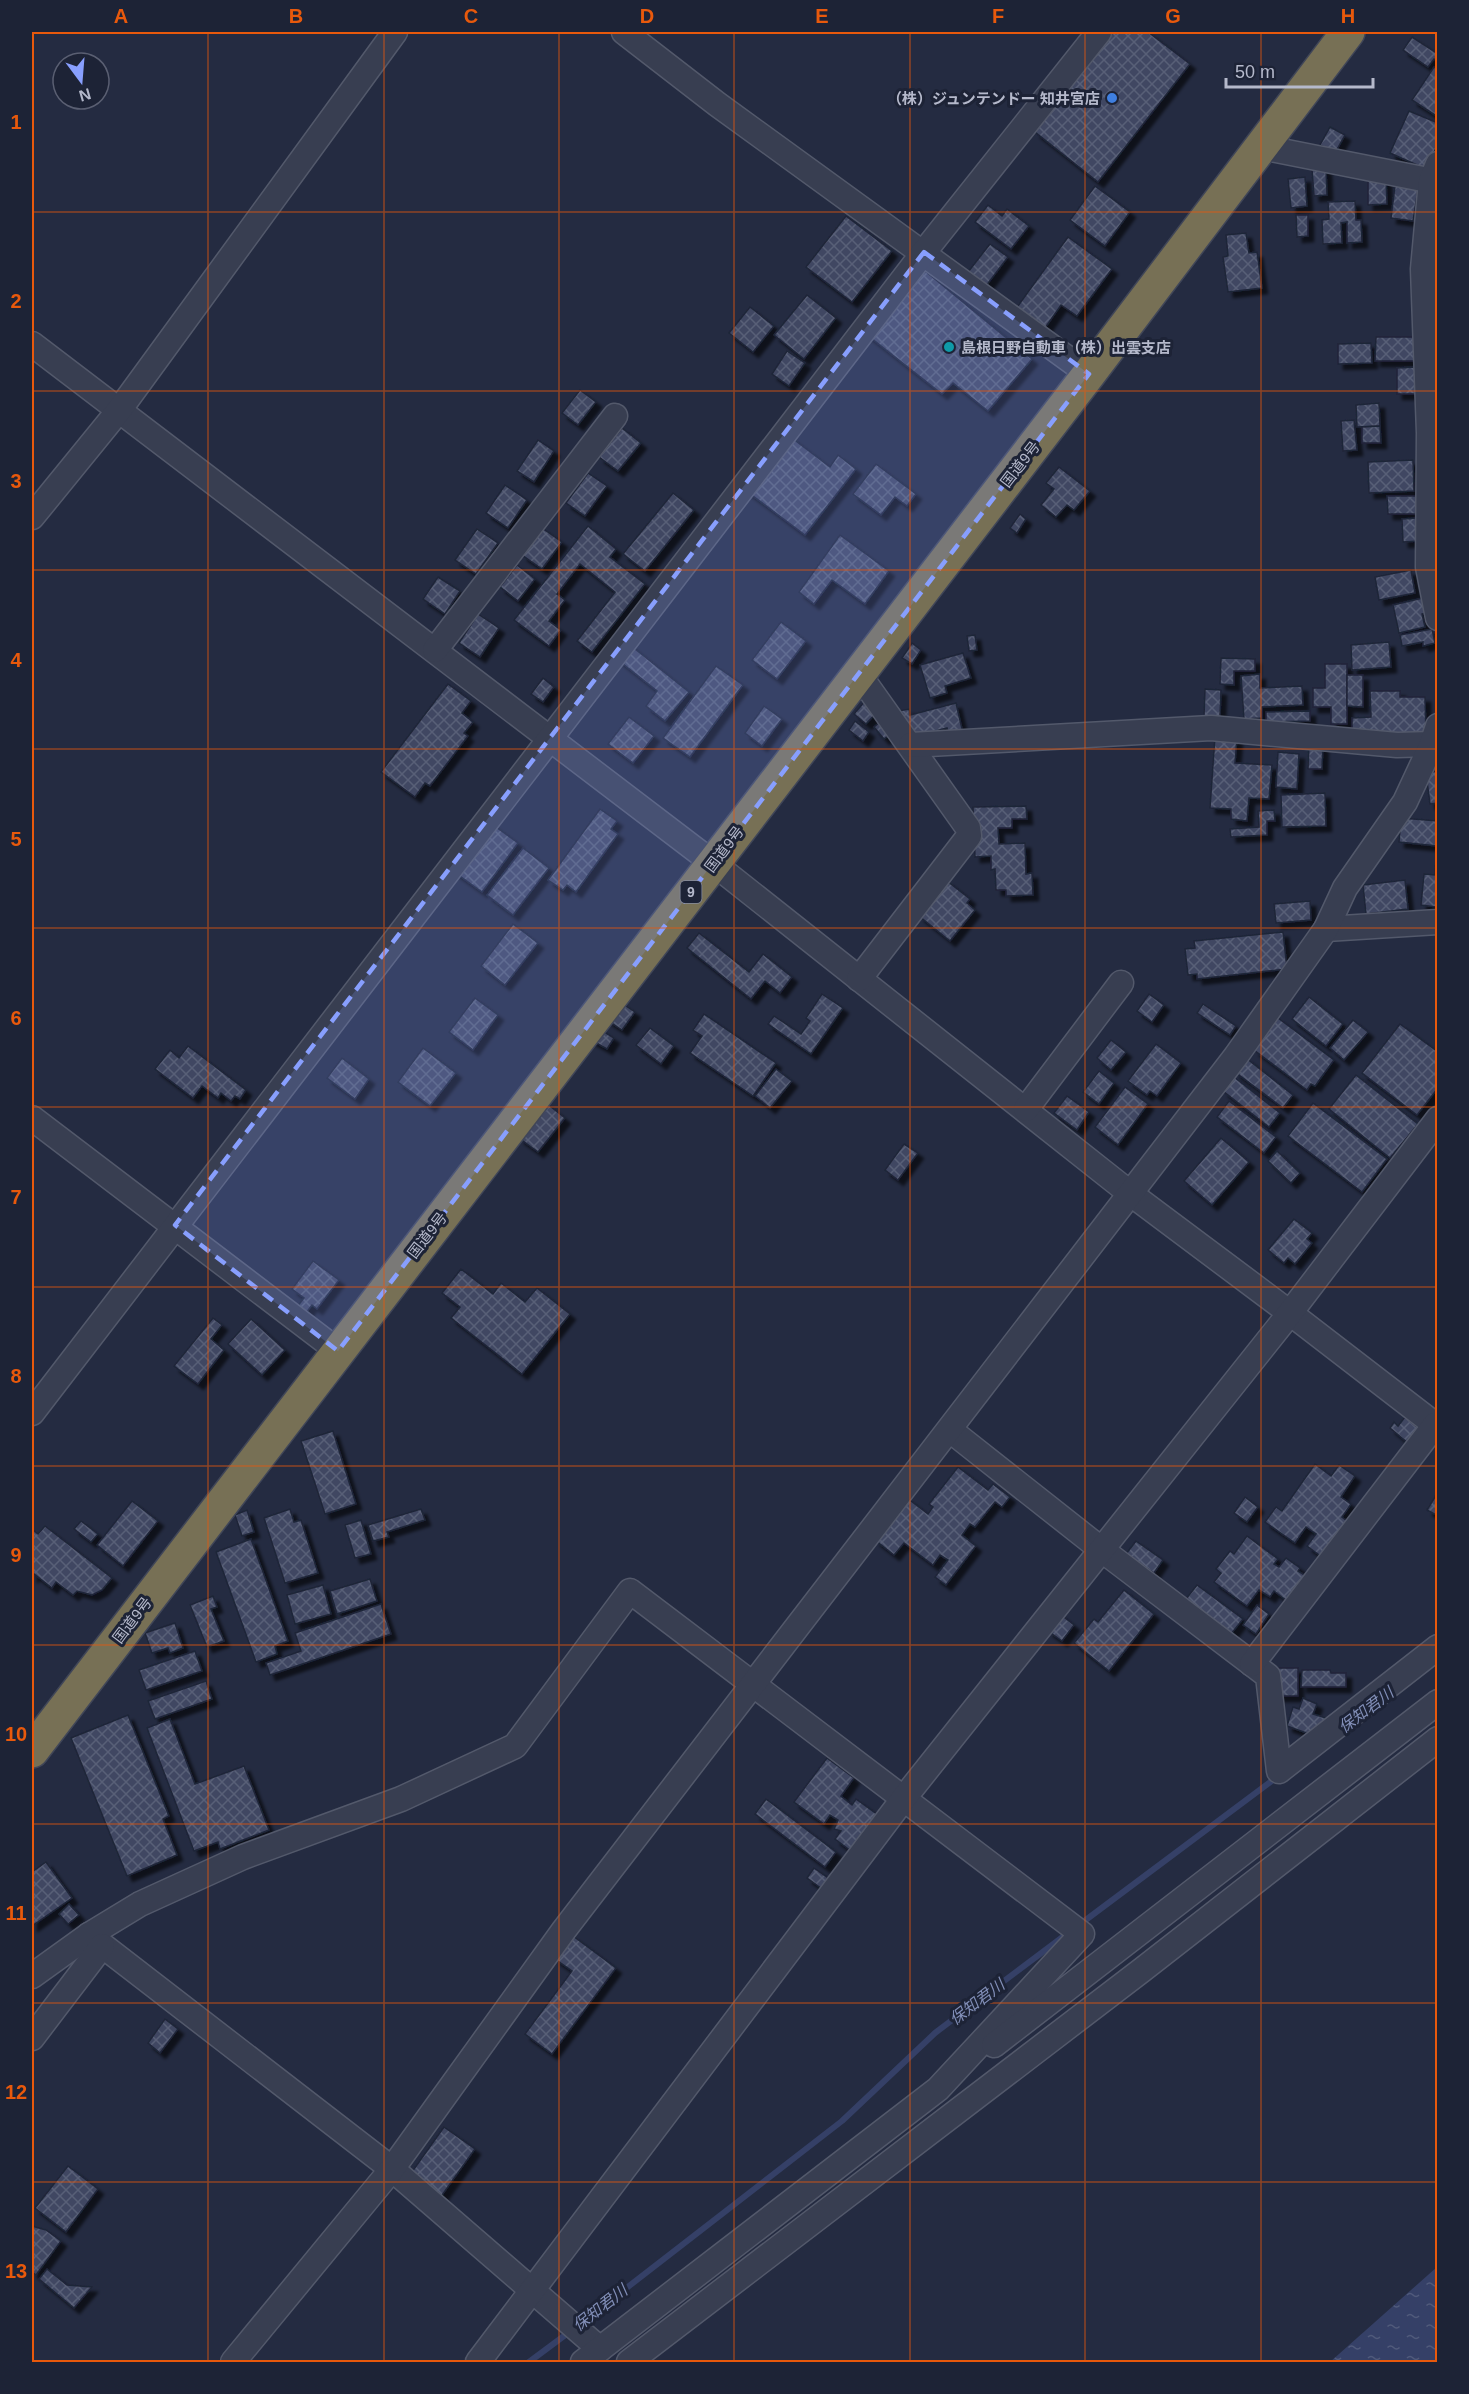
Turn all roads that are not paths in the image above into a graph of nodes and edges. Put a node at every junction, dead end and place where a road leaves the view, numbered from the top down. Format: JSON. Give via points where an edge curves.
{"nodes":[{"id":1,"x":395,"y":32,"type":"edge"},
{"id":2,"x":624,"y":32,"type":"edge"},
{"id":3,"x":1099,"y":32,"type":"edge"},
{"id":4,"x":1348,"y":32,"type":"edge"},
{"id":5,"x":1261,"y":147,"type":"junction"},
{"id":6,"x":1435,"y":176,"type":"edge"},
{"id":7,"x":924,"y":252,"type":"junction"},
{"id":8,"x":32,"y":344,"type":"edge"},
{"id":9,"x":1089,"y":374,"type":"junction"},
{"id":10,"x":120,"y":409,"type":"junction"},
{"id":11,"x":615,"y":416,"type":"dead end"},
{"id":12,"x":32,"y":517,"type":"edge"},
{"id":13,"x":1437,"y":618,"type":"edge"},
{"id":14,"x":435,"y":650,"type":"junction"},
{"id":15,"x":858,"y":673,"type":"junction"},
{"id":16,"x":1436,"y":737,"type":"edge"},
{"id":17,"x":549,"y":738,"type":"junction"},
{"id":18,"x":911,"y":745,"type":"junction"},
{"id":19,"x":713,"y":863,"type":"junction"},
{"id":20,"x":1437,"y":922,"type":"edge"},
{"id":21,"x":1326,"y":928,"type":"junction"},
{"id":22,"x":859,"y":979,"type":"junction"},
{"id":23,"x":1121,"y":983,"type":"dead end"},
{"id":24,"x":1026,"y":1109,"type":"junction"},
{"id":25,"x":32,"y":1118,"type":"edge"},
{"id":26,"x":1437,"y":1119,"type":"edge"},
{"id":27,"x":1131,"y":1194,"type":"junction"},
{"id":28,"x":175,"y":1225,"type":"junction"},
{"id":29,"x":1290,"y":1312,"type":"junction"},
{"id":30,"x":338,"y":1351,"type":"junction"},
{"id":31,"x":32,"y":1413,"type":"edge"},
{"id":32,"x":1436,"y":1426,"type":"edge"},
{"id":33,"x":950,"y":1430,"type":"junction"},
{"id":34,"x":1102,"y":1550,"type":"junction"},
{"id":35,"x":1437,"y":1647,"type":"edge"},
{"id":36,"x":1252,"y":1664,"type":"junction"},
{"id":37,"x":752,"y":1682,"type":"junction"},
{"id":38,"x":1437,"y":1702,"type":"edge"},
{"id":39,"x":1437,"y":1739,"type":"edge"},
{"id":40,"x":32,"y":1751,"type":"edge"},
{"id":41,"x":904,"y":1798,"type":"junction"},
{"id":42,"x":95,"y":1941,"type":"junction"},
{"id":43,"x":32,"y":1976,"type":"edge"},
{"id":44,"x":32,"y":2038,"type":"edge"},
{"id":45,"x":938,"y":2089,"type":"junction"},
{"id":46,"x":392,"y":2169,"type":"junction"},
{"id":47,"x":533,"y":2289,"type":"junction"},
{"id":48,"x":591,"y":2356,"type":"edge"},
{"id":49,"x":233,"y":2362,"type":"edge"},
{"id":50,"x":478,"y":2362,"type":"edge"},
{"id":51,"x":629,"y":2362,"type":"edge"}],
"edges":[{"from":1,"to":10,"type":"street"},
{"from":2,"to":7,"type":"street","via":[[717,104]]},
{"from":3,"to":7,"type":"street"},
{"from":4,"to":5,"type":"highway","name":"国道9号","number":"9"},
{"from":5,"to":6,"type":"street"},
{"from":5,"to":9,"type":"highway","name":"国道9号","number":"9"},
{"from":6,"to":13,"type":"street","via":[[1423,269],[1429,433],[1428,567]]},
{"from":7,"to":9,"type":"street"},
{"from":7,"to":17,"type":"street"},
{"from":8,"to":10,"type":"street"},
{"from":9,"to":15,"type":"highway","name":"国道9号","number":"9"},
{"from":10,"to":12,"type":"street"},
{"from":10,"to":14,"type":"street"},
{"from":11,"to":14,"type":"street"},
{"from":14,"to":17,"type":"street"},
{"from":15,"to":18,"type":"street"},
{"from":15,"to":19,"type":"highway","name":"国道9号","number":"9"},
{"from":16,"to":18,"type":"street","via":[[1397,745],[1211,728]]},
{"from":16,"to":21,"type":"street","via":[[1405,801],[1345,888]]},
{"from":17,"to":19,"type":"street"},
{"from":17,"to":28,"type":"street"},
{"from":18,"to":22,"type":"street","via":[[968,828],[969,836]]},
{"from":19,"to":22,"type":"street"},
{"from":19,"to":30,"type":"highway","name":"国道9号","number":"9"},
{"from":20,"to":21,"type":"street"},
{"from":21,"to":27,"type":"street","via":[[1236,1056]]},
{"from":22,"to":24,"type":"street"},
{"from":23,"to":24,"type":"street"},
{"from":24,"to":27,"type":"street"},
{"from":25,"to":28,"type":"street"},
{"from":26,"to":29,"type":"street"},
{"from":27,"to":29,"type":"street"},
{"from":27,"to":33,"type":"street"},
{"from":28,"to":30,"type":"street"},
{"from":28,"to":31,"type":"street"},
{"from":29,"to":32,"type":"street"},
{"from":29,"to":34,"type":"street"},
{"from":30,"to":40,"type":"highway","name":"国道9号","number":"9"},
{"from":32,"to":36,"type":"street"},
{"from":33,"to":34,"type":"street"},
{"from":33,"to":37,"type":"street"},
{"from":34,"to":36,"type":"street"},
{"from":34,"to":41,"type":"street"},
{"from":35,"to":36,"type":"street","via":[[1279,1771],[1268,1676]]},
{"from":37,"to":41,"type":"street"},
{"from":37,"to":42,"type":"street","via":[[630,1591],[515,1746],[401,1799],[243,1857],[140,1904]]},
{"from":37,"to":46,"type":"street","via":[[564,1930]]},
{"from":38,"to":45,"type":"street"},
{"from":39,"to":51,"type":"street"},
{"from":41,"to":45,"type":"street","via":[[1082,1934]]},
{"from":41,"to":47,"type":"street"},
{"from":42,"to":43,"type":"street"},
{"from":42,"to":44,"type":"street"},
{"from":42,"to":46,"type":"street"},
{"from":45,"to":48,"type":"street"},
{"from":46,"to":47,"type":"street"},
{"from":46,"to":49,"type":"street"},
{"from":47,"to":48,"type":"street"},
{"from":47,"to":50,"type":"street"}]}
